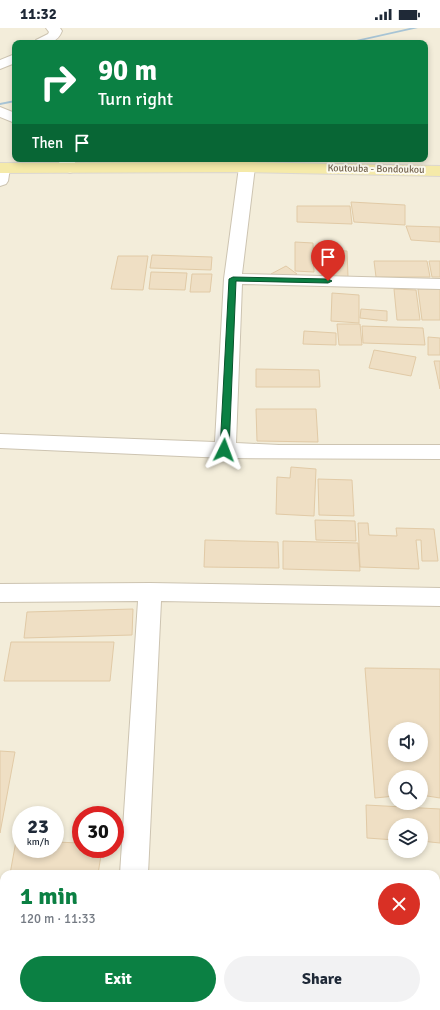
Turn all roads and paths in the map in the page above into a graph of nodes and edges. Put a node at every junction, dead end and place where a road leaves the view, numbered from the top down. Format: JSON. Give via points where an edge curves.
{"nodes":[{"id":1,"x":52,"y":28,"type":"edge"},
{"id":2,"x":47,"y":40,"type":"edge"},
{"id":3,"x":12,"y":59,"type":"edge"},
{"id":4,"x":0,"y":65,"type":"edge"},
{"id":5,"x":0,"y":111,"type":"edge"},
{"id":6,"x":12,"y":117,"type":"edge"},
{"id":7,"x":67,"y":164,"type":"edge"},
{"id":8,"x":247,"y":167,"type":"junction"},
{"id":9,"x":440,"y":171,"type":"edge"},
{"id":10,"x":1,"y":172,"type":"edge"},
{"id":11,"x":233,"y":279,"type":"junction"},
{"id":12,"x":440,"y":284,"type":"edge"},
{"id":13,"x":0,"y":441,"type":"edge"},
{"id":14,"x":224,"y":450,"type":"junction"},
{"id":15,"x":440,"y":452,"type":"edge"},
{"id":16,"x":150,"y":592,"type":"junction"},
{"id":17,"x":0,"y":593,"type":"edge"},
{"id":18,"x":440,"y":597,"type":"edge"},
{"id":19,"x":134,"y":870,"type":"edge"}],
"edges":[{"from":1,"to":2,"type":"street","via":[[56,31],[54,36]]},
{"from":3,"to":4,"type":"street"},
{"from":5,"to":6,"type":"street"},
{"from":7,"to":8,"type":"main road","name":"Koutouba - Bondoukou"},
{"from":7,"to":10,"type":"main road","name":"Koutouba - Bondoukou"},
{"from":8,"to":9,"type":"main road","name":"Koutouba - Bondoukou"},
{"from":8,"to":11,"type":"street"},
{"from":11,"to":12,"type":"street"},
{"from":11,"to":14,"type":"street"},
{"from":13,"to":14,"type":"street"},
{"from":14,"to":15,"type":"street"},
{"from":16,"to":17,"type":"street"},
{"from":16,"to":18,"type":"street"},
{"from":16,"to":19,"type":"street"}]}
